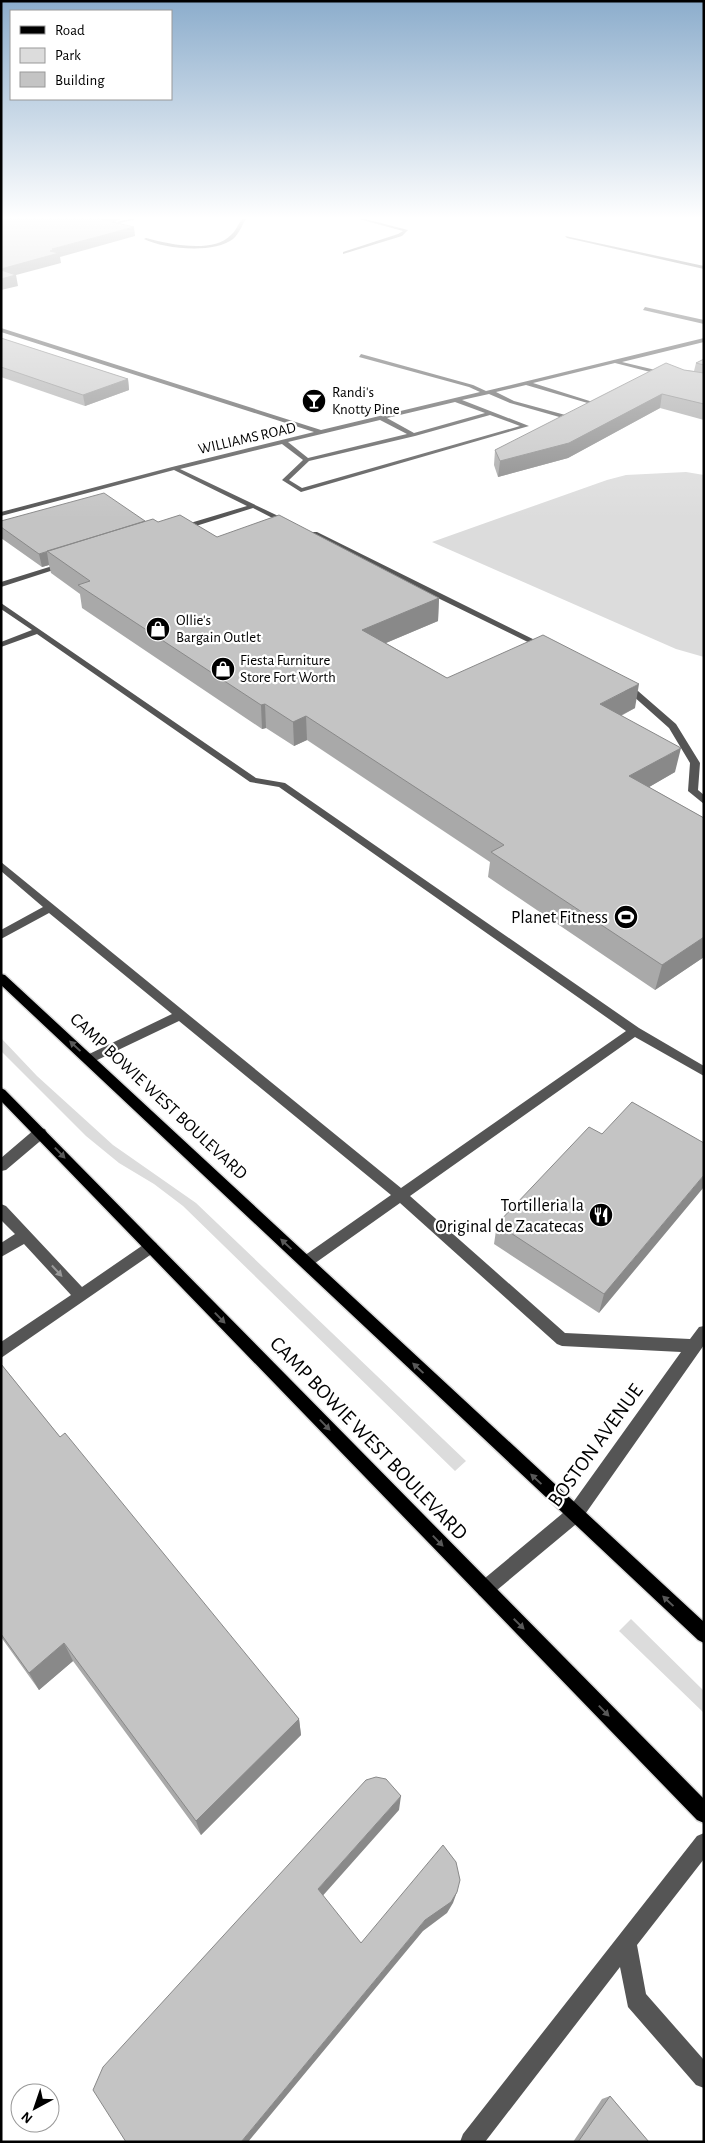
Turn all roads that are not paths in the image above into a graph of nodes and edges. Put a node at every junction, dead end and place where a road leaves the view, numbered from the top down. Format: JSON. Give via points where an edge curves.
{"nodes":[{"id":1,"x":690,"y":319,"type":"edge"},
{"id":2,"x":704,"y":322,"type":"edge"},
{"id":3,"x":1,"y":330,"type":"edge"},
{"id":4,"x":704,"y":340,"type":"edge"},
{"id":5,"x":362,"y":356,"type":"dead end"},
{"id":6,"x":615,"y":362,"type":"junction"},
{"id":7,"x":677,"y":377,"type":"edge"},
{"id":8,"x":527,"y":383,"type":"junction"},
{"id":9,"x":488,"y":392,"type":"junction"},
{"id":10,"x":456,"y":400,"type":"junction"},
{"id":11,"x":488,"y":414,"type":"junction"},
{"id":12,"x":381,"y":418,"type":"junction"},
{"id":13,"x":322,"y":433,"type":"junction"},
{"id":14,"x":413,"y":435,"type":"junction"},
{"id":15,"x":284,"y":442,"type":"junction"},
{"id":16,"x":307,"y":460,"type":"junction"},
{"id":17,"x":174,"y":468,"type":"junction"},
{"id":18,"x":254,"y":506,"type":"junction"},
{"id":19,"x":1,"y":514,"type":"edge"},
{"id":20,"x":297,"y":526,"type":"edge"},
{"id":21,"x":175,"y":530,"type":"edge"},
{"id":22,"x":306,"y":530,"type":"edge"},
{"id":23,"x":72,"y":563,"type":"edge"},
{"id":24,"x":1,"y":585,"type":"edge"},
{"id":25,"x":1,"y":605,"type":"edge"},
{"id":26,"x":38,"y":631,"type":"junction"},
{"id":27,"x":1,"y":644,"type":"edge"},
{"id":28,"x":555,"y":652,"type":"edge"},
{"id":29,"x":611,"y":681,"type":"edge"},
{"id":30,"x":704,"y":778,"type":"edge"},
{"id":31,"x":694,"y":782,"type":"junction"},
{"id":32,"x":704,"y":801,"type":"edge"},
{"id":33,"x":1,"y":864,"type":"edge"},
{"id":34,"x":50,"y":908,"type":"junction"},
{"id":35,"x":1,"y":935,"type":"edge"},
{"id":36,"x":1,"y":978,"type":"edge"},
{"id":37,"x":181,"y":1015,"type":"junction"},
{"id":38,"x":635,"y":1031,"type":"junction"},
{"id":39,"x":89,"y":1059,"type":"junction"},
{"id":40,"x":704,"y":1072,"type":"edge"},
{"id":41,"x":1,"y":1093,"type":"edge"},
{"id":42,"x":40,"y":1133,"type":"junction"},
{"id":43,"x":1,"y":1166,"type":"edge"},
{"id":44,"x":401,"y":1196,"type":"junction"},
{"id":45,"x":1,"y":1210,"type":"edge"},
{"id":46,"x":24,"y":1236,"type":"junction"},
{"id":47,"x":151,"y":1247,"type":"junction"},
{"id":48,"x":1,"y":1251,"type":"edge"},
{"id":49,"x":306,"y":1262,"type":"junction"},
{"id":50,"x":81,"y":1296,"type":"junction"},
{"id":51,"x":699,"y":1339,"type":"edge"},
{"id":52,"x":1,"y":1351,"type":"edge"},
{"id":53,"x":574,"y":1514,"type":"junction"},
{"id":54,"x":485,"y":1590,"type":"junction"},
{"id":55,"x":704,"y":1634,"type":"edge"},
{"id":56,"x":704,"y":1813,"type":"edge"},
{"id":57,"x":704,"y":1843,"type":"edge"},
{"id":58,"x":626,"y":1942,"type":"junction"},
{"id":59,"x":704,"y":2077,"type":"edge"},
{"id":60,"x":471,"y":2142,"type":"edge"}],
"edges":[{"from":1,"to":2,"type":"street"},
{"from":3,"to":13,"type":"street"},
{"from":4,"to":6,"type":"street","name":"WILLIAMS ROAD"},
{"from":5,"to":9,"type":"street"},
{"from":6,"to":7,"type":"street"},
{"from":6,"to":8,"type":"street","name":"WILLIAMS ROAD"},
{"from":8,"to":9,"type":"street","name":"WILLIAMS ROAD"},
{"from":8,"to":9,"type":"street","via":[[596,404],[570,418]]},
{"from":9,"to":10,"type":"street","name":"WILLIAMS ROAD"},
{"from":10,"to":11,"type":"street"},
{"from":10,"to":12,"type":"street","name":"WILLIAMS ROAD"},
{"from":11,"to":14,"type":"street"},
{"from":11,"to":16,"type":"street","via":[[526,426],[301,490],[285,480]]},
{"from":12,"to":13,"type":"street","name":"WILLIAMS ROAD"},
{"from":12,"to":14,"type":"street"},
{"from":13,"to":15,"type":"street","name":"WILLIAMS ROAD"},
{"from":14,"to":16,"type":"street"},
{"from":15,"to":16,"type":"street"},
{"from":15,"to":17,"type":"street","name":"WILLIAMS ROAD"},
{"from":17,"to":18,"type":"street"},
{"from":17,"to":19,"type":"street","name":"WILLIAMS ROAD"},
{"from":18,"to":20,"type":"street"},
{"from":18,"to":21,"type":"street"},
{"from":22,"to":28,"type":"street"},
{"from":23,"to":24,"type":"street"},
{"from":25,"to":26,"type":"street"},
{"from":26,"to":27,"type":"street"},
{"from":26,"to":38,"type":"street","via":[[253,780],[282,786]]},
{"from":29,"to":31,"type":"street","via":[[635,693],[673,726],[695,763]]},
{"from":30,"to":31,"type":"street"},
{"from":31,"to":32,"type":"street","via":[[693,791]]},
{"from":33,"to":34,"type":"street"},
{"from":34,"to":35,"type":"street"},
{"from":34,"to":37,"type":"street"},
{"from":39,"to":36,"type":"main road","name":"CAMP BOWIE WEST BOULEVARD","one_way":true},
{"from":37,"to":39,"type":"street"},
{"from":37,"to":44,"type":"street"},
{"from":38,"to":40,"type":"street"},
{"from":38,"to":44,"type":"street"},
{"from":49,"to":39,"type":"main road","name":"CAMP BOWIE WEST BOULEVARD","one_way":true},
{"from":41,"to":42,"type":"main road","name":"CAMP BOWIE WEST BOULEVARD"},
{"from":42,"to":43,"type":"street"},
{"from":42,"to":47,"type":"main road","name":"CAMP BOWIE WEST BOULEVARD","one_way":true},
{"from":44,"to":49,"type":"street"},
{"from":44,"to":51,"type":"street","via":[[562,1339]]},
{"from":45,"to":46,"type":"street"},
{"from":46,"to":48,"type":"street"},
{"from":46,"to":50,"type":"street","one_way":true},
{"from":47,"to":50,"type":"street"},
{"from":47,"to":54,"type":"main road","name":"CAMP BOWIE WEST BOULEVARD","one_way":true},
{"from":53,"to":49,"type":"main road","name":"CAMP BOWIE WEST BOULEVARD","one_way":true},
{"from":50,"to":52,"type":"street"},
{"from":51,"to":53,"type":"street","name":"BOSTON AVENUE"},
{"from":53,"to":54,"type":"street","name":"BOSTON AVENUE"},
{"from":55,"to":53,"type":"main road","name":"CAMP BOWIE WEST BOULEVARD","one_way":true},
{"from":54,"to":56,"type":"main road","name":"CAMP BOWIE WEST BOULEVARD","one_way":true},
{"from":57,"to":58,"type":"street"},
{"from":58,"to":59,"type":"street","via":[[636,1999]]},
{"from":58,"to":60,"type":"street"}]}
